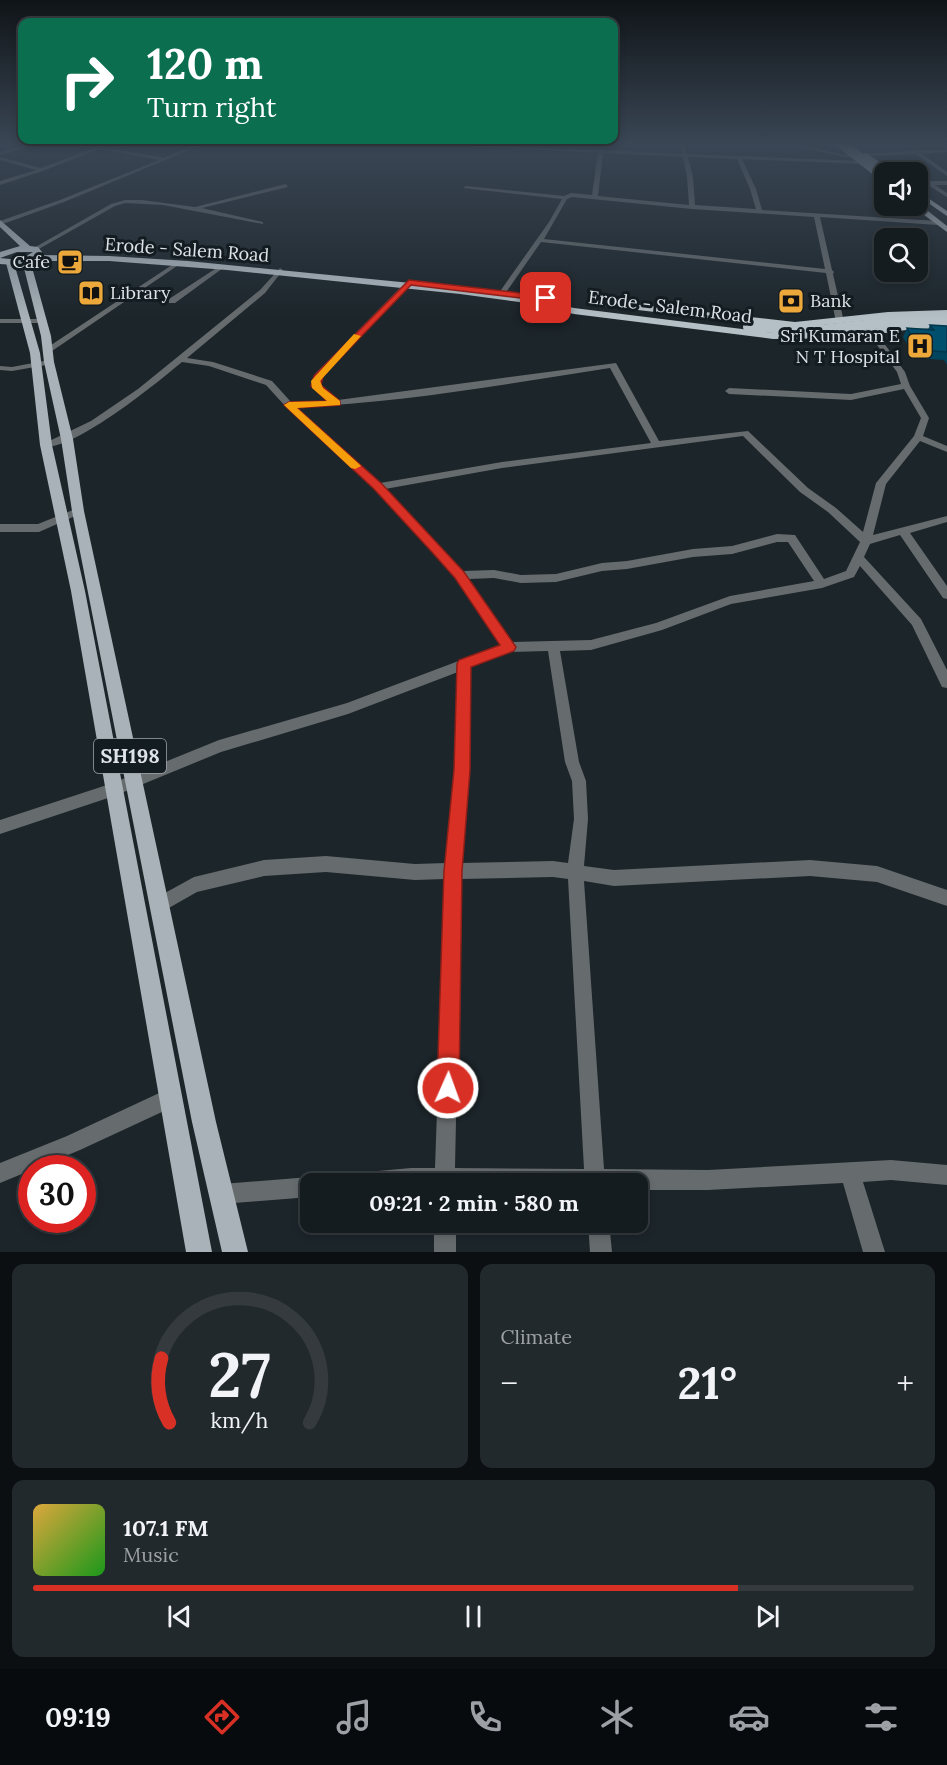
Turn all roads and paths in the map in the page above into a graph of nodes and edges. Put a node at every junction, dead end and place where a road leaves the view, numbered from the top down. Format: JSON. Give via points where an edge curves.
{"nodes":[{"id":1,"x":58,"y":202,"type":"edge"},
{"id":2,"x":119,"y":202,"type":"edge"},
{"id":3,"x":144,"y":202,"type":"edge"},
{"id":4,"x":220,"y":202,"type":"edge"},
{"id":5,"x":562,"y":202,"type":"edge"},
{"id":6,"x":652,"y":202,"type":"edge"},
{"id":7,"x":692,"y":202,"type":"edge"},
{"id":8,"x":757,"y":202,"type":"edge"},
{"id":9,"x":931,"y":202,"type":"edge"},
{"id":10,"x":692,"y":207,"type":"junction"},
{"id":11,"x":193,"y":209,"type":"junction"},
{"id":12,"x":928,"y":210,"type":"edge"},
{"id":13,"x":759,"y":211,"type":"junction"},
{"id":14,"x":928,"y":214,"type":"edge"},
{"id":15,"x":947,"y":214,"type":"edge"},
{"id":16,"x":817,"y":215,"type":"junction"},
{"id":17,"x":1,"y":222,"type":"edge"},
{"id":18,"x":261,"y":223,"type":"dead end"},
{"id":19,"x":945,"y":226,"type":"edge"},
{"id":20,"x":540,"y":240,"type":"junction"},
{"id":21,"x":0,"y":255,"type":"edge"},
{"id":22,"x":22,"y":258,"type":"edge"},
{"id":23,"x":177,"y":264,"type":"junction"},
{"id":24,"x":220,"y":268,"type":"junction"},
{"id":25,"x":279,"y":271,"type":"junction"},
{"id":26,"x":831,"y":272,"type":"junction"},
{"id":27,"x":407,"y":284,"type":"junction"},
{"id":28,"x":502,"y":296,"type":"junction"},
{"id":29,"x":172,"y":301,"type":"dead end"},
{"id":30,"x":544,"y":303,"type":"junction"},
{"id":31,"x":947,"y":313,"type":"edge"},
{"id":32,"x":861,"y":319,"type":"junction"},
{"id":33,"x":947,"y":319,"type":"edge"},
{"id":34,"x":0,"y":321,"type":"edge"},
{"id":35,"x":35,"y":321,"type":"junction"},
{"id":36,"x":840,"y":322,"type":"junction"},
{"id":37,"x":947,"y":325,"type":"edge"},
{"id":38,"x":872,"y":332,"type":"junction"},
{"id":39,"x":850,"y":335,"type":"junction"},
{"id":40,"x":45,"y":358,"type":"junction"},
{"id":41,"x":180,"y":359,"type":"junction"},
{"id":42,"x":0,"y":368,"type":"edge"},
{"id":43,"x":906,"y":386,"type":"junction"},
{"id":44,"x":729,"y":391,"type":"dead end"},
{"id":45,"x":336,"y":403,"type":"junction"},
{"id":46,"x":289,"y":405,"type":"junction"},
{"id":47,"x":918,"y":437,"type":"junction"},
{"id":48,"x":68,"y":439,"type":"junction"},
{"id":49,"x":656,"y":444,"type":"junction"},
{"id":50,"x":46,"y":446,"type":"junction"},
{"id":51,"x":947,"y":449,"type":"edge"},
{"id":52,"x":378,"y":486,"type":"junction"},
{"id":53,"x":78,"y":511,"type":"junction"},
{"id":54,"x":60,"y":518,"type":"junction"},
{"id":55,"x":946,"y":520,"type":"edge"},
{"id":56,"x":0,"y":528,"type":"edge"},
{"id":57,"x":903,"y":531,"type":"junction"},
{"id":58,"x":866,"y":541,"type":"junction"},
{"id":59,"x":858,"y":557,"type":"junction"},
{"id":60,"x":460,"y":575,"type":"junction"},
{"id":61,"x":822,"y":584,"type":"junction"},
{"id":62,"x":947,"y":595,"type":"edge"},
{"id":63,"x":554,"y":646,"type":"junction"},
{"id":64,"x":509,"y":647,"type":"junction"},
{"id":65,"x":464,"y":664,"type":"junction"},
{"id":66,"x":947,"y":683,"type":"edge"},
{"id":67,"x":135,"y":780,"type":"junction"},
{"id":68,"x":114,"y":789,"type":"junction"},
{"id":69,"x":0,"y":827,"type":"edge"},
{"id":70,"x":453,"y":871,"type":"junction"},
{"id":71,"x":575,"y":872,"type":"junction"},
{"id":72,"x":947,"y":898,"type":"edge"},
{"id":73,"x":160,"y":905,"type":"junction"},
{"id":74,"x":170,"y":1098,"type":"junction"},
{"id":75,"x":850,"y":1172,"type":"junction"},
{"id":76,"x":0,"y":1173,"type":"edge"},
{"id":77,"x":445,"y":1173,"type":"edge"},
{"id":78,"x":594,"y":1173,"type":"edge"},
{"id":79,"x":947,"y":1175,"type":"edge"},
{"id":80,"x":648,"y":1181,"type":"edge"},
{"id":81,"x":300,"y":1187,"type":"edge"},
{"id":82,"x":222,"y":1194,"type":"junction"},
{"id":83,"x":445,"y":1233,"type":"edge"},
{"id":84,"x":599,"y":1233,"type":"edge"},
{"id":85,"x":199,"y":1252,"type":"edge"},
{"id":86,"x":235,"y":1252,"type":"edge"},
{"id":87,"x":445,"y":1252,"type":"edge"},
{"id":88,"x":601,"y":1252,"type":"edge"},
{"id":89,"x":874,"y":1252,"type":"edge"}],
"edges":[{"from":1,"to":17,"type":"street"},
{"from":2,"to":22,"type":"street"},
{"from":3,"to":11,"type":"street"},
{"from":4,"to":11,"type":"street"},
{"from":5,"to":20,"type":"street"},
{"from":6,"to":10,"type":"street"},
{"from":7,"to":10,"type":"street"},
{"from":8,"to":13,"type":"street"},
{"from":9,"to":15,"type":"main road"},
{"from":10,"to":13,"type":"street"},
{"from":11,"to":18,"type":"street"},
{"from":12,"to":19,"type":"main road"},
{"from":13,"to":16,"type":"street"},
{"from":14,"to":19,"type":"main road"},
{"from":16,"to":19,"type":"street"},
{"from":16,"to":26,"type":"street"},
{"from":17,"to":22,"type":"highway"},
{"from":20,"to":26,"type":"street"},
{"from":20,"to":28,"type":"street"},
{"from":21,"to":22,"type":"highway","via":[[9,247]]},
{"from":22,"to":23,"type":"highway","name":"Erode - Salem Road"},
{"from":22,"to":25,"type":"highway","name":"Erode - Salem Road","via":[[180,261]]},
{"from":22,"to":35,"type":"main road","number":"SH198"},
{"from":23,"to":24,"type":"highway","name":"Erode - Salem Road"},
{"from":23,"to":40,"type":"street"},
{"from":24,"to":25,"type":"highway","name":"Erode - Salem Road"},
{"from":24,"to":29,"type":"street"},
{"from":25,"to":27,"type":"highway","name":"Erode - Salem Road"},
{"from":25,"to":41,"type":"street","via":[[263,290]]},
{"from":26,"to":36,"type":"street"},
{"from":27,"to":28,"type":"highway","name":"Erode - Salem Road"},
{"from":27,"to":45,"type":"street","via":[[318,376],[316,386]]},
{"from":28,"to":30,"type":"highway","name":"Erode - Salem Road"},
{"from":28,"to":36,"type":"highway","name":"Erode - Salem Road","via":[[795,325]]},
{"from":30,"to":33,"type":"highway","bridge":true,"via":[[748,327],[820,330]]},
{"from":30,"to":39,"type":"highway","name":"Erode - Salem Road","via":[[574,311],[773,336]]},
{"from":31,"to":32,"type":"highway","name":"Erode - Salem Road"},
{"from":32,"to":36,"type":"highway","name":"Erode - Salem Road"},
{"from":32,"to":38,"type":"street"},
{"from":34,"to":35,"type":"street"},
{"from":35,"to":40,"type":"main road","number":"SH198"},
{"from":36,"to":39,"type":"street"},
{"from":37,"to":38,"type":"highway","name":"Erode - Salem Road"},
{"from":38,"to":39,"type":"highway","name":"Erode - Salem Road"},
{"from":38,"to":43,"type":"street","via":[[901,372]]},
{"from":40,"to":42,"type":"street","via":[[12,369]]},
{"from":40,"to":48,"type":"main road","number":"SH198"},
{"from":40,"to":50,"type":"main road","number":"SH198"},
{"from":41,"to":46,"type":"street","via":[[210,364],[268,384]]},
{"from":41,"to":48,"type":"street"},
{"from":43,"to":44,"type":"street","via":[[851,397]]},
{"from":43,"to":47,"type":"street","via":[[925,418]]},
{"from":45,"to":46,"type":"street"},
{"from":45,"to":49,"type":"street","via":[[613,364]]},
{"from":46,"to":52,"type":"street"},
{"from":47,"to":51,"type":"street"},
{"from":47,"to":58,"type":"street","via":[[881,483]]},
{"from":48,"to":50,"type":"street"},
{"from":48,"to":53,"type":"main road","number":"SH198"},
{"from":49,"to":52,"type":"street"},
{"from":49,"to":58,"type":"street","via":[[745,433],[804,490]]},
{"from":50,"to":54,"type":"main road","number":"SH198"},
{"from":52,"to":60,"type":"street"},
{"from":53,"to":54,"type":"street"},
{"from":53,"to":67,"type":"main road","number":"SH198"},
{"from":54,"to":56,"type":"street","via":[[39,528]]},
{"from":54,"to":68,"type":"main road","number":"SH198","via":[[78,591]]},
{"from":55,"to":57,"type":"street"},
{"from":57,"to":58,"type":"street"},
{"from":57,"to":62,"type":"street"},
{"from":58,"to":59,"type":"street"},
{"from":59,"to":61,"type":"street","via":[[850,574]]},
{"from":59,"to":66,"type":"street","via":[[917,622]]},
{"from":60,"to":61,"type":"street","via":[[556,578],[602,567],[791,538]]},
{"from":60,"to":64,"type":"street"},
{"from":61,"to":63,"type":"street","via":[[730,600],[657,627],[591,645]]},
{"from":63,"to":64,"type":"street"},
{"from":63,"to":71,"type":"street","via":[[572,762],[579,781],[581,819]]},
{"from":64,"to":65,"type":"street"},
{"from":65,"to":67,"type":"street","via":[[348,708],[219,746]]},
{"from":65,"to":70,"type":"street","via":[[462,770]]},
{"from":67,"to":68,"type":"street"},
{"from":67,"to":73,"type":"main road","number":"SH198"},
{"from":68,"to":69,"type":"street"},
{"from":68,"to":74,"type":"main road","number":"SH198"},
{"from":70,"to":71,"type":"street"},
{"from":70,"to":73,"type":"street","via":[[415,872],[326,864],[264,868],[194,885]]},
{"from":70,"to":77,"type":"street"},
{"from":71,"to":72,"type":"street","via":[[614,878],[810,868],[877,874]]},
{"from":71,"to":78,"type":"street"},
{"from":73,"to":82,"type":"main road","number":"SH198"},
{"from":74,"to":76,"type":"street"},
{"from":74,"to":85,"type":"main road","number":"SH198"},
{"from":75,"to":79,"type":"street","via":[[891,1170]]},
{"from":75,"to":80,"type":"street"},
{"from":75,"to":89,"type":"street"},
{"from":81,"to":82,"type":"street"},
{"from":82,"to":86,"type":"main road","number":"SH198"},
{"from":83,"to":87,"type":"street"},
{"from":84,"to":88,"type":"street"}]}
